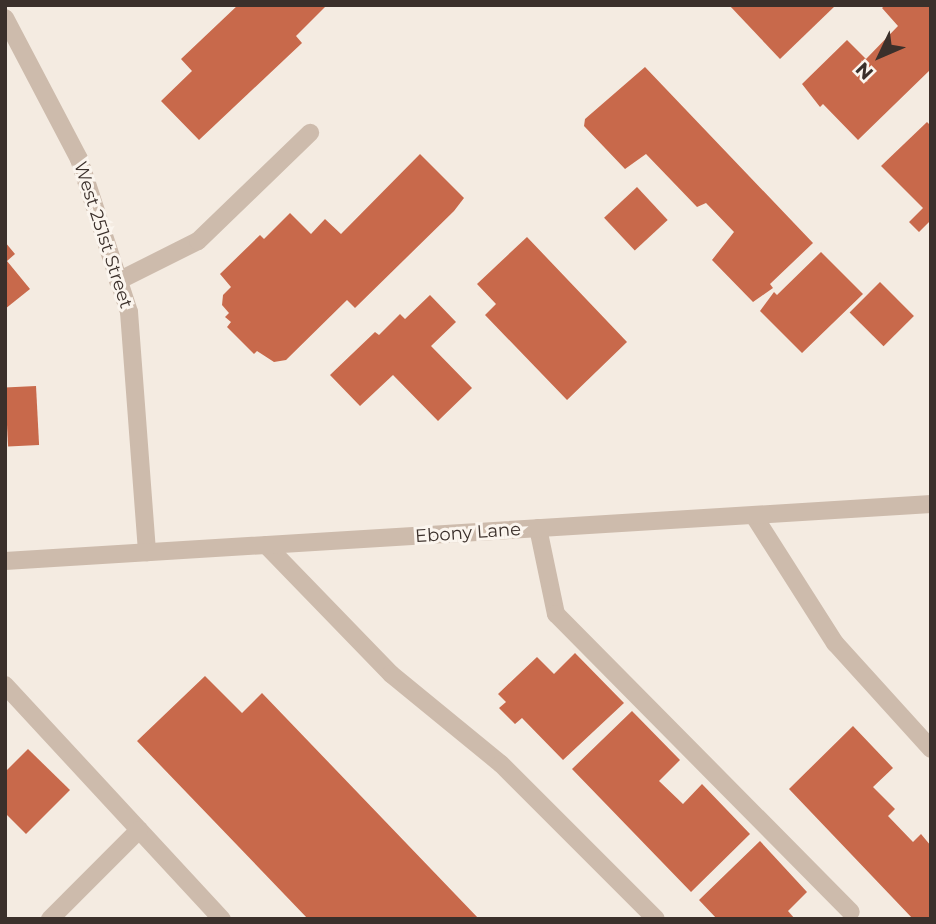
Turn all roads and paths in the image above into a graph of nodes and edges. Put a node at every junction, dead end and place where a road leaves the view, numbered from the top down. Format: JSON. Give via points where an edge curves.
{"nodes":[{"id":1,"x":5,"y":18,"type":"edge"},
{"id":2,"x":310,"y":132,"type":"dead end"},
{"id":3,"x":118,"y":281,"type":"junction"},
{"id":4,"x":931,"y":504,"type":"edge"},
{"id":5,"x":754,"y":516,"type":"junction"},
{"id":6,"x":538,"y":528,"type":"junction"},
{"id":7,"x":266,"y":545,"type":"junction"},
{"id":8,"x":147,"y":552,"type":"junction"},
{"id":9,"x":5,"y":561,"type":"edge"},
{"id":10,"x":5,"y":685,"type":"edge"},
{"id":11,"x":931,"y":749,"type":"edge"},
{"id":12,"x":139,"y":830,"type":"junction"},
{"id":13,"x":851,"y":912,"type":"dead end"},
{"id":14,"x":50,"y":919,"type":"edge"},
{"id":15,"x":222,"y":919,"type":"edge"},
{"id":16,"x":656,"y":919,"type":"edge"}],
"edges":[{"from":1,"to":3,"type":"street","name":"West 251st Street","via":[[79,159]]},
{"from":2,"to":3,"type":"street","via":[[198,241]]},
{"from":3,"to":8,"type":"street","name":"West 251st Street","via":[[129,312]]},
{"from":4,"to":5,"type":"street","name":"Ebony Lane"},
{"from":5,"to":6,"type":"street","name":"Ebony Lane"},
{"from":5,"to":11,"type":"street","via":[[835,643]]},
{"from":6,"to":7,"type":"street","name":"Ebony Lane"},
{"from":6,"to":13,"type":"street","via":[[556,614]]},
{"from":7,"to":8,"type":"street","name":"Ebony Lane"},
{"from":7,"to":16,"type":"street","via":[[391,674],[501,764]]},
{"from":8,"to":9,"type":"street","name":"Ebony Lane"},
{"from":10,"to":12,"type":"street"},
{"from":12,"to":14,"type":"street"},
{"from":12,"to":15,"type":"street"}]}
